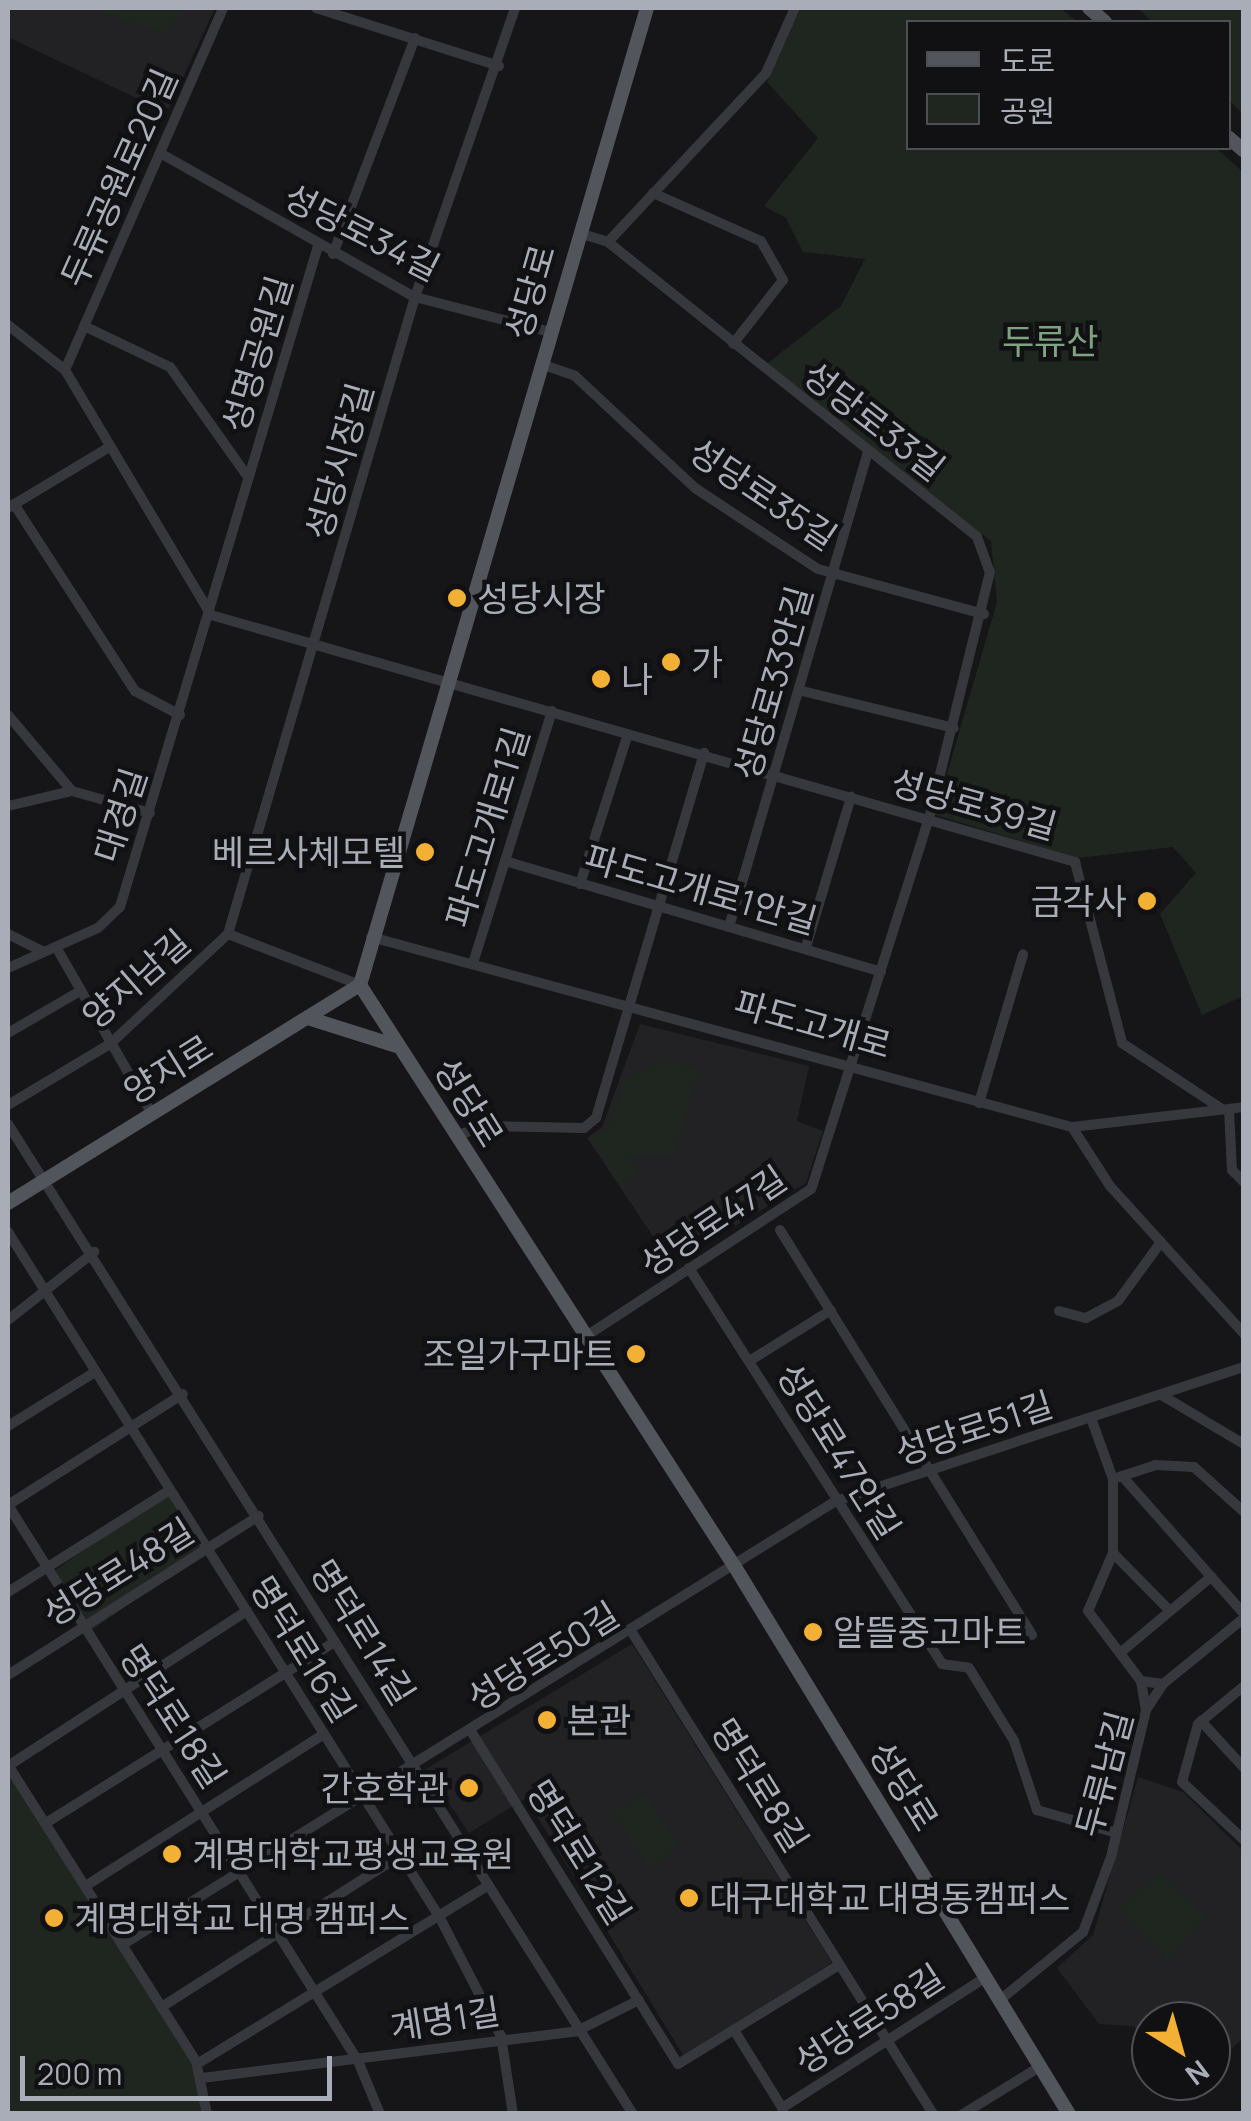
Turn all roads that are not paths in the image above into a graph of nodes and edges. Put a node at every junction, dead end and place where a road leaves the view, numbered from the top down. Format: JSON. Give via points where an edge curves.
{"nodes":[{"id":1,"x":223,"y":8,"type":"edge"},
{"id":2,"x":316,"y":8,"type":"edge"},
{"id":3,"x":515,"y":8,"type":"edge"},
{"id":4,"x":646,"y":8,"type":"edge"},
{"id":5,"x":794,"y":8,"type":"edge"},
{"id":6,"x":414,"y":38,"type":"junction"},
{"id":7,"x":499,"y":66,"type":"junction"},
{"id":8,"x":160,"y":152,"type":"junction"},
{"id":9,"x":652,"y":192,"type":"junction"},
{"id":10,"x":579,"y":233,"type":"junction"},
{"id":11,"x":608,"y":242,"type":"junction"},
{"id":12,"x":318,"y":246,"type":"junction"},
{"id":13,"x":333,"y":254,"type":"junction"},
{"id":14,"x":416,"y":297,"type":"junction"},
{"id":15,"x":8,"y":325,"type":"edge"},
{"id":16,"x":84,"y":326,"type":"junction"},
{"id":17,"x":550,"y":332,"type":"junction"},
{"id":18,"x":733,"y":344,"type":"junction"},
{"id":19,"x":541,"y":364,"type":"junction"},
{"id":20,"x":65,"y":370,"type":"junction"},
{"id":21,"x":106,"y":449,"type":"junction"},
{"id":22,"x":868,"y":453,"type":"junction"},
{"id":23,"x":248,"y":478,"type":"junction"},
{"id":24,"x":11,"y":506,"type":"edge"},
{"id":25,"x":832,"y":574,"type":"junction"},
{"id":26,"x":984,"y":614,"type":"junction"},
{"id":27,"x":211,"y":615,"type":"junction"},
{"id":28,"x":313,"y":646,"type":"junction"},
{"id":29,"x":446,"y":684,"type":"junction"},
{"id":30,"x":802,"y":692,"type":"junction"},
{"id":31,"x":552,"y":711,"type":"junction"},
{"id":32,"x":8,"y":715,"type":"edge"},
{"id":33,"x":180,"y":716,"type":"junction"},
{"id":34,"x":954,"y":728,"type":"junction"},
{"id":35,"x":628,"y":734,"type":"junction"},
{"id":36,"x":704,"y":754,"type":"junction"},
{"id":37,"x":777,"y":774,"type":"junction"},
{"id":38,"x":72,"y":791,"type":"junction"},
{"id":39,"x":851,"y":796,"type":"junction"},
{"id":40,"x":8,"y":806,"type":"edge"},
{"id":41,"x":150,"y":813,"type":"junction"},
{"id":42,"x":929,"y":818,"type":"junction"},
{"id":43,"x":505,"y":861,"type":"junction"},
{"id":44,"x":580,"y":884,"type":"junction"},
{"id":45,"x":656,"y":906,"type":"junction"},
{"id":46,"x":729,"y":927,"type":"junction"},
{"id":47,"x":8,"y":934,"type":"edge"},
{"id":48,"x":228,"y":934,"type":"junction"},
{"id":49,"x":370,"y":937,"type":"junction"},
{"id":50,"x":56,"y":947,"type":"junction"},
{"id":51,"x":806,"y":947,"type":"junction"},
{"id":52,"x":44,"y":952,"type":"junction"},
{"id":53,"x":1023,"y":954,"type":"dead end"},
{"id":54,"x":474,"y":960,"type":"junction"},
{"id":55,"x":8,"y":968,"type":"edge"},
{"id":56,"x":881,"y":972,"type":"junction"},
{"id":57,"x":360,"y":985,"type":"junction"},
{"id":58,"x":75,"y":994,"type":"junction"},
{"id":59,"x":629,"y":1002,"type":"junction"},
{"id":60,"x":308,"y":1018,"type":"junction"},
{"id":61,"x":8,"y":1032,"type":"edge"},
{"id":62,"x":110,"y":1044,"type":"junction"},
{"id":63,"x":398,"y":1046,"type":"junction"},
{"id":64,"x":853,"y":1062,"type":"junction"},
{"id":65,"x":979,"y":1104,"type":"junction"},
{"id":66,"x":8,"y":1105,"type":"edge"},
{"id":67,"x":1244,"y":1108,"type":"edge"},
{"id":68,"x":1226,"y":1109,"type":"junction"},
{"id":69,"x":152,"y":1114,"type":"junction"},
{"id":70,"x":8,"y":1124,"type":"edge"},
{"id":71,"x":1072,"y":1127,"type":"junction"},
{"id":72,"x":455,"y":1136,"type":"junction"},
{"id":73,"x":46,"y":1180,"type":"junction"},
{"id":74,"x":1244,"y":1182,"type":"edge"},
{"id":75,"x":8,"y":1204,"type":"edge"},
{"id":76,"x":780,"y":1210,"type":"junction"},
{"id":77,"x":759,"y":1224,"type":"junction"},
{"id":78,"x":780,"y":1230,"type":"junction"},
{"id":79,"x":8,"y":1232,"type":"edge"},
{"id":80,"x":1160,"y":1242,"type":"junction"},
{"id":81,"x":94,"y":1252,"type":"junction"},
{"id":82,"x":689,"y":1268,"type":"junction"},
{"id":83,"x":41,"y":1288,"type":"junction"},
{"id":84,"x":831,"y":1310,"type":"junction"},
{"id":85,"x":1059,"y":1312,"type":"dead end"},
{"id":86,"x":8,"y":1320,"type":"edge"},
{"id":87,"x":1244,"y":1334,"type":"edge"},
{"id":88,"x":583,"y":1338,"type":"junction"},
{"id":89,"x":750,"y":1360,"type":"junction"},
{"id":90,"x":1244,"y":1367,"type":"edge"},
{"id":91,"x":94,"y":1372,"type":"junction"},
{"id":92,"x":183,"y":1394,"type":"junction"},
{"id":93,"x":1162,"y":1396,"type":"junction"},
{"id":94,"x":1090,"y":1418,"type":"junction"},
{"id":95,"x":8,"y":1426,"type":"edge"},
{"id":96,"x":131,"y":1427,"type":"junction"},
{"id":97,"x":1244,"y":1444,"type":"edge"},
{"id":98,"x":934,"y":1471,"type":"junction"},
{"id":99,"x":1117,"y":1478,"type":"junction"},
{"id":100,"x":167,"y":1492,"type":"junction"},
{"id":101,"x":836,"y":1501,"type":"junction"},
{"id":102,"x":8,"y":1505,"type":"edge"},
{"id":103,"x":1244,"y":1512,"type":"edge"},
{"id":104,"x":259,"y":1516,"type":"junction"},
{"id":105,"x":207,"y":1548,"type":"junction"},
{"id":106,"x":1113,"y":1552,"type":"junction"},
{"id":107,"x":734,"y":1567,"type":"junction"},
{"id":108,"x":47,"y":1568,"type":"junction"},
{"id":109,"x":1212,"y":1577,"type":"junction"},
{"id":110,"x":8,"y":1592,"type":"edge"},
{"id":111,"x":1170,"y":1611,"type":"junction"},
{"id":112,"x":248,"y":1612,"type":"junction"},
{"id":113,"x":1244,"y":1616,"type":"edge"},
{"id":114,"x":83,"y":1626,"type":"junction"},
{"id":115,"x":632,"y":1634,"type":"junction"},
{"id":116,"x":1032,"y":1635,"type":"dead end"},
{"id":117,"x":335,"y":1642,"type":"junction"},
{"id":118,"x":1120,"y":1652,"type":"junction"},
{"id":119,"x":288,"y":1674,"type":"junction"},
{"id":120,"x":8,"y":1675,"type":"edge"},
{"id":121,"x":1142,"y":1681,"type":"junction"},
{"id":122,"x":1163,"y":1684,"type":"junction"},
{"id":123,"x":1242,"y":1689,"type":"edge"},
{"id":124,"x":126,"y":1691,"type":"junction"},
{"id":125,"x":1146,"y":1710,"type":"junction"},
{"id":126,"x":1202,"y":1721,"type":"junction"},
{"id":127,"x":472,"y":1733,"type":"junction"},
{"id":128,"x":324,"y":1734,"type":"junction"},
{"id":129,"x":164,"y":1750,"type":"junction"},
{"id":130,"x":8,"y":1765,"type":"edge"},
{"id":131,"x":416,"y":1766,"type":"junction"},
{"id":132,"x":1244,"y":1768,"type":"edge"},
{"id":133,"x":362,"y":1797,"type":"junction"},
{"id":134,"x":202,"y":1813,"type":"junction"},
{"id":135,"x":46,"y":1823,"type":"junction"},
{"id":136,"x":1117,"y":1833,"type":"junction"},
{"id":137,"x":1244,"y":1840,"type":"edge"},
{"id":138,"x":399,"y":1856,"type":"junction"},
{"id":139,"x":242,"y":1873,"type":"junction"},
{"id":140,"x":87,"y":1885,"type":"junction"},
{"id":141,"x":488,"y":1885,"type":"junction"},
{"id":142,"x":440,"y":1918,"type":"junction"},
{"id":143,"x":279,"y":1934,"type":"junction"},
{"id":144,"x":122,"y":1945,"type":"junction"},
{"id":145,"x":839,"y":1965,"type":"junction"},
{"id":146,"x":986,"y":1977,"type":"junction"},
{"id":147,"x":317,"y":1996,"type":"junction"},
{"id":148,"x":639,"y":2000,"type":"junction"},
{"id":149,"x":1000,"y":2000,"type":"junction"},
{"id":150,"x":163,"y":2006,"type":"junction"},
{"id":151,"x":734,"y":2030,"type":"junction"},
{"id":152,"x":578,"y":2031,"type":"junction"},
{"id":153,"x":501,"y":2036,"type":"junction"},
{"id":154,"x":887,"y":2042,"type":"junction"},
{"id":155,"x":358,"y":2062,"type":"junction"},
{"id":156,"x":197,"y":2064,"type":"junction"},
{"id":157,"x":1040,"y":2066,"type":"junction"},
{"id":158,"x":202,"y":2078,"type":"junction"},
{"id":159,"x":784,"y":2110,"type":"edge"},
{"id":160,"x":206,"y":2114,"type":"edge"},
{"id":161,"x":380,"y":2114,"type":"edge"},
{"id":162,"x":513,"y":2114,"type":"edge"},
{"id":163,"x":633,"y":2114,"type":"edge"},
{"id":164,"x":933,"y":2114,"type":"edge"},
{"id":165,"x":963,"y":2114,"type":"edge"},
{"id":166,"x":1070,"y":2114,"type":"edge"}],
"edges":[{"from":1,"to":8,"type":"street","name":"두류공원로20길"},
{"from":2,"to":6,"type":"street"},
{"from":3,"to":7,"type":"street","name":"성당시장길"},
{"from":4,"to":10,"type":"main road","name":"성당로"},
{"from":5,"to":9,"type":"street","via":[[766,73]]},
{"from":6,"to":7,"type":"street"},
{"from":6,"to":13,"type":"street"},
{"from":7,"to":14,"type":"street","name":"성당시장길"},
{"from":8,"to":12,"type":"street","name":"성당로34길"},
{"from":8,"to":16,"type":"street","name":"두류공원로20길"},
{"from":9,"to":11,"type":"street"},
{"from":9,"to":18,"type":"street","via":[[761,241],[783,280]]},
{"from":10,"to":11,"type":"street","name":"성당로33길"},
{"from":10,"to":17,"type":"main road","name":"성당로"},
{"from":11,"to":18,"type":"street","name":"성당로33길"},
{"from":12,"to":13,"type":"street","name":"성당로34길"},
{"from":12,"to":23,"type":"street","name":"성명공원길"},
{"from":13,"to":14,"type":"street","name":"성당로34길"},
{"from":14,"to":17,"type":"street","name":"성당로34길"},
{"from":14,"to":28,"type":"street","name":"성당시장길"},
{"from":15,"to":20,"type":"street"},
{"from":16,"to":20,"type":"street","name":"두류공원로20길"},
{"from":16,"to":23,"type":"street","name":"성명공원길","via":[[170,367]]},
{"from":17,"to":19,"type":"main road","name":"성당로"},
{"from":18,"to":22,"type":"street","name":"성당로33길"},
{"from":19,"to":25,"type":"street","name":"성당로35길","via":[[575,376],[695,488]]},
{"from":19,"to":29,"type":"main road","name":"성당로"},
{"from":20,"to":21,"type":"street"},
{"from":21,"to":24,"type":"street"},
{"from":21,"to":27,"type":"street"},
{"from":22,"to":25,"type":"street","name":"성당로33안길"},
{"from":22,"to":26,"type":"street","name":"성당로33길","via":[[984,545]]},
{"from":23,"to":27,"type":"street","name":"성명공원길"},
{"from":24,"to":33,"type":"street","via":[[136,691]]},
{"from":25,"to":26,"type":"street","name":"성당로35길"},
{"from":25,"to":30,"type":"street","name":"성당로33안길"},
{"from":26,"to":34,"type":"street","name":"성당로33길"},
{"from":27,"to":28,"type":"street"},
{"from":27,"to":33,"type":"street","name":"대경길"},
{"from":28,"to":29,"type":"street"},
{"from":28,"to":48,"type":"street","name":"성당시장길"},
{"from":29,"to":31,"type":"street","name":"성당로39길"},
{"from":29,"to":49,"type":"main road","name":"성당로"},
{"from":30,"to":34,"type":"street"},
{"from":30,"to":37,"type":"street","name":"성당로33안길"},
{"from":31,"to":35,"type":"street","name":"성당로39길"},
{"from":31,"to":43,"type":"street","name":"파도고개로1길"},
{"from":32,"to":38,"type":"street"},
{"from":33,"to":41,"type":"street","name":"대경길"},
{"from":34,"to":42,"type":"street","name":"성당로33길"},
{"from":35,"to":36,"type":"street","name":"성당로39길"},
{"from":35,"to":44,"type":"street"},
{"from":36,"to":37,"type":"street","name":"성당로39길"},
{"from":36,"to":45,"type":"street"},
{"from":37,"to":39,"type":"street","name":"성당로39길"},
{"from":37,"to":46,"type":"street","name":"성당로33안길"},
{"from":38,"to":40,"type":"street"},
{"from":38,"to":41,"type":"street"},
{"from":39,"to":42,"type":"street","name":"성당로39길"},
{"from":39,"to":51,"type":"street","name":"성당로39길"},
{"from":41,"to":50,"type":"street","name":"대경길","via":[[120,907]]},
{"from":42,"to":56,"type":"street","name":"성당로33길"},
{"from":42,"to":68,"type":"street","name":"성당로39길","via":[[1075,862],[1122,1044]]},
{"from":43,"to":44,"type":"street","name":"파도고개로1안길"},
{"from":43,"to":54,"type":"street","name":"파도고개로1길"},
{"from":44,"to":45,"type":"street","name":"파도고개로1안길"},
{"from":45,"to":46,"type":"street","name":"파도고개로1안길"},
{"from":45,"to":59,"type":"street"},
{"from":46,"to":51,"type":"street","name":"파도고개로1안길"},
{"from":47,"to":52,"type":"street"},
{"from":48,"to":57,"type":"street","name":"양지남길"},
{"from":48,"to":62,"type":"street","name":"양지남길"},
{"from":49,"to":54,"type":"street","name":"파도고개로"},
{"from":49,"to":57,"type":"main road","name":"성당로"},
{"from":50,"to":52,"type":"street","name":"대경길"},
{"from":50,"to":58,"type":"street"},
{"from":51,"to":56,"type":"street","name":"파도고개로1안길"},
{"from":52,"to":55,"type":"street","name":"대경길"},
{"from":53,"to":65,"type":"street"},
{"from":54,"to":59,"type":"street","name":"파도고개로"},
{"from":56,"to":64,"type":"street","name":"성당로33길"},
{"from":57,"to":60,"type":"main road","name":"양지로"},
{"from":57,"to":63,"type":"main road","name":"성당로"},
{"from":58,"to":61,"type":"street"},
{"from":58,"to":62,"type":"street"},
{"from":59,"to":64,"type":"street","name":"파도고개로"},
{"from":59,"to":72,"type":"street","via":[[590,1125],[485,1126]]},
{"from":60,"to":63,"type":"main road"},
{"from":60,"to":69,"type":"main road","name":"양지로"},
{"from":62,"to":66,"type":"street","name":"양지남길"},
{"from":62,"to":69,"type":"street"},
{"from":63,"to":72,"type":"main road","name":"성당로"},
{"from":64,"to":65,"type":"street","name":"파도고개로"},
{"from":64,"to":76,"type":"street","name":"성당로47길","via":[[811,1189]]},
{"from":65,"to":71,"type":"street","name":"파도고개로"},
{"from":67,"to":68,"type":"street","name":"파도고개로"},
{"from":68,"to":71,"type":"street","name":"파도고개로"},
{"from":68,"to":74,"type":"street","via":[[1232,1170]]},
{"from":69,"to":73,"type":"main road","name":"양지로"},
{"from":70,"to":73,"type":"street","name":"명덕로14길"},
{"from":71,"to":80,"type":"street"},
{"from":72,"to":88,"type":"main road","name":"성당로"},
{"from":73,"to":75,"type":"main road","name":"양지로"},
{"from":73,"to":81,"type":"street","name":"명덕로14길"},
{"from":76,"to":77,"type":"street","name":"성당로47길"},
{"from":76,"to":78,"type":"street"},
{"from":77,"to":78,"type":"street"},
{"from":77,"to":82,"type":"street","name":"성당로47길"},
{"from":78,"to":84,"type":"street"},
{"from":79,"to":83,"type":"street","name":"명덕로16길"},
{"from":80,"to":85,"type":"street","via":[[1118,1301],[1086,1318]]},
{"from":80,"to":87,"type":"street"},
{"from":81,"to":83,"type":"street"},
{"from":81,"to":92,"type":"street","name":"명덕로14길"},
{"from":82,"to":88,"type":"street","name":"성당로47길"},
{"from":82,"to":89,"type":"street","name":"성당로47안길"},
{"from":83,"to":86,"type":"street"},
{"from":83,"to":91,"type":"street","name":"명덕로16길"},
{"from":84,"to":89,"type":"street"},
{"from":84,"to":98,"type":"street"},
{"from":88,"to":107,"type":"main road","name":"성당로"},
{"from":89,"to":101,"type":"street","name":"성당로47안길"},
{"from":90,"to":93,"type":"street","name":"성당로51길"},
{"from":91,"to":95,"type":"street"},
{"from":91,"to":96,"type":"street","name":"명덕로16길"},
{"from":92,"to":96,"type":"street"},
{"from":92,"to":104,"type":"street","name":"명덕로14길"},
{"from":93,"to":94,"type":"street","name":"성당로51길"},
{"from":93,"to":97,"type":"street"},
{"from":94,"to":98,"type":"street","name":"성당로51길"},
{"from":94,"to":99,"type":"street"},
{"from":96,"to":100,"type":"street","name":"명덕로16길"},
{"from":96,"to":102,"type":"street"},
{"from":98,"to":101,"type":"street","name":"성당로51길"},
{"from":98,"to":116,"type":"street"},
{"from":99,"to":103,"type":"street","via":[[1156,1464],[1194,1467]]},
{"from":99,"to":106,"type":"street"},
{"from":99,"to":109,"type":"street"},
{"from":100,"to":105,"type":"street","name":"명덕로16길"},
{"from":100,"to":108,"type":"street"},
{"from":101,"to":107,"type":"street","name":"성당로51길"},
{"from":101,"to":136,"type":"street","name":"성당로47안길","via":[[942,1664],[969,1668],[1014,1741],[1038,1810]]},
{"from":102,"to":108,"type":"street","name":"명덕로18길"},
{"from":104,"to":105,"type":"street","name":"성당로48길"},
{"from":104,"to":117,"type":"street","name":"명덕로14길"},
{"from":105,"to":112,"type":"street","name":"명덕로16길"},
{"from":105,"to":114,"type":"street","name":"성당로48길"},
{"from":106,"to":111,"type":"street"},
{"from":106,"to":118,"type":"street","via":[[1088,1611]]},
{"from":107,"to":115,"type":"street","name":"성당로50길"},
{"from":107,"to":146,"type":"main road","name":"성당로"},
{"from":108,"to":110,"type":"street"},
{"from":108,"to":114,"type":"street","name":"명덕로18길"},
{"from":109,"to":111,"type":"street"},
{"from":109,"to":113,"type":"street"},
{"from":111,"to":118,"type":"street"},
{"from":112,"to":119,"type":"street","name":"명덕로16길"},
{"from":112,"to":124,"type":"street"},
{"from":113,"to":122,"type":"street","name":"두류남길"},
{"from":114,"to":120,"type":"street","name":"성당로48길"},
{"from":114,"to":124,"type":"street","name":"명덕로18길"},
{"from":115,"to":127,"type":"street","name":"성당로50길"},
{"from":115,"to":145,"type":"street","name":"명덕로8길"},
{"from":117,"to":119,"type":"street"},
{"from":117,"to":131,"type":"street","name":"명덕로14길"},
{"from":118,"to":121,"type":"street"},
{"from":119,"to":128,"type":"street","name":"명덕로16길"},
{"from":119,"to":129,"type":"street"},
{"from":121,"to":122,"type":"street"},
{"from":121,"to":125,"type":"street"},
{"from":122,"to":125,"type":"street","name":"두류남길"},
{"from":123,"to":126,"type":"street"},
{"from":124,"to":129,"type":"street","name":"명덕로18길"},
{"from":124,"to":130,"type":"street"},
{"from":125,"to":136,"type":"street","name":"두류남길"},
{"from":126,"to":132,"type":"street"},
{"from":126,"to":137,"type":"street","via":[[1182,1782]]},
{"from":127,"to":131,"type":"street","name":"성당로50길"},
{"from":127,"to":148,"type":"street","name":"명덕로12길"},
{"from":128,"to":133,"type":"street","name":"명덕로16길"},
{"from":128,"to":134,"type":"street"},
{"from":129,"to":134,"type":"street","name":"명덕로18길"},
{"from":129,"to":135,"type":"street"},
{"from":130,"to":135,"type":"street"},
{"from":131,"to":133,"type":"street","name":"성당로50길"},
{"from":131,"to":141,"type":"street","name":"명덕로14길"},
{"from":133,"to":138,"type":"street","name":"명덕로16길"},
{"from":133,"to":139,"type":"street","name":"성당로50길"},
{"from":134,"to":139,"type":"street","name":"명덕로18길"},
{"from":134,"to":140,"type":"street"},
{"from":135,"to":140,"type":"street"},
{"from":136,"to":149,"type":"street","name":"두류남길","via":[[1083,1932]]},
{"from":138,"to":142,"type":"street","name":"명덕로16길"},
{"from":138,"to":143,"type":"street"},
{"from":139,"to":143,"type":"street","name":"명덕로18길"},
{"from":139,"to":144,"type":"street","name":"성당로50길"},
{"from":140,"to":144,"type":"street"},
{"from":141,"to":142,"type":"street"},
{"from":141,"to":152,"type":"street","name":"명덕로14길"},
{"from":142,"to":147,"type":"street"},
{"from":142,"to":153,"type":"street","name":"명덕로16길"},
{"from":143,"to":147,"type":"street","name":"명덕로18길"},
{"from":143,"to":150,"type":"street"},
{"from":144,"to":150,"type":"street"},
{"from":145,"to":151,"type":"street"},
{"from":145,"to":154,"type":"street","name":"명덕로8길"},
{"from":146,"to":149,"type":"main road","name":"성당로"},
{"from":146,"to":154,"type":"street","name":"성당로58길"},
{"from":147,"to":155,"type":"street","name":"명덕로18길"},
{"from":147,"to":156,"type":"street"},
{"from":148,"to":151,"type":"street","name":"명덕로12길","via":[[678,2064]]},
{"from":148,"to":152,"type":"street"},
{"from":149,"to":157,"type":"main road","name":"성당로"},
{"from":150,"to":156,"type":"street"},
{"from":151,"to":159,"type":"street"},
{"from":152,"to":153,"type":"street","name":"계명1길"},
{"from":152,"to":163,"type":"street","name":"명덕로14길"},
{"from":153,"to":155,"type":"street","name":"계명1길"},
{"from":153,"to":162,"type":"street","name":"명덕로16길"},
{"from":154,"to":159,"type":"street","name":"성당로58길"},
{"from":154,"to":164,"type":"street","name":"명덕로8길"},
{"from":155,"to":158,"type":"street","name":"계명1길"},
{"from":155,"to":161,"type":"street","name":"명덕로18길"},
{"from":156,"to":158,"type":"street"},
{"from":157,"to":165,"type":"street"},
{"from":157,"to":166,"type":"main road","name":"성당로"},
{"from":158,"to":160,"type":"street"}]}
